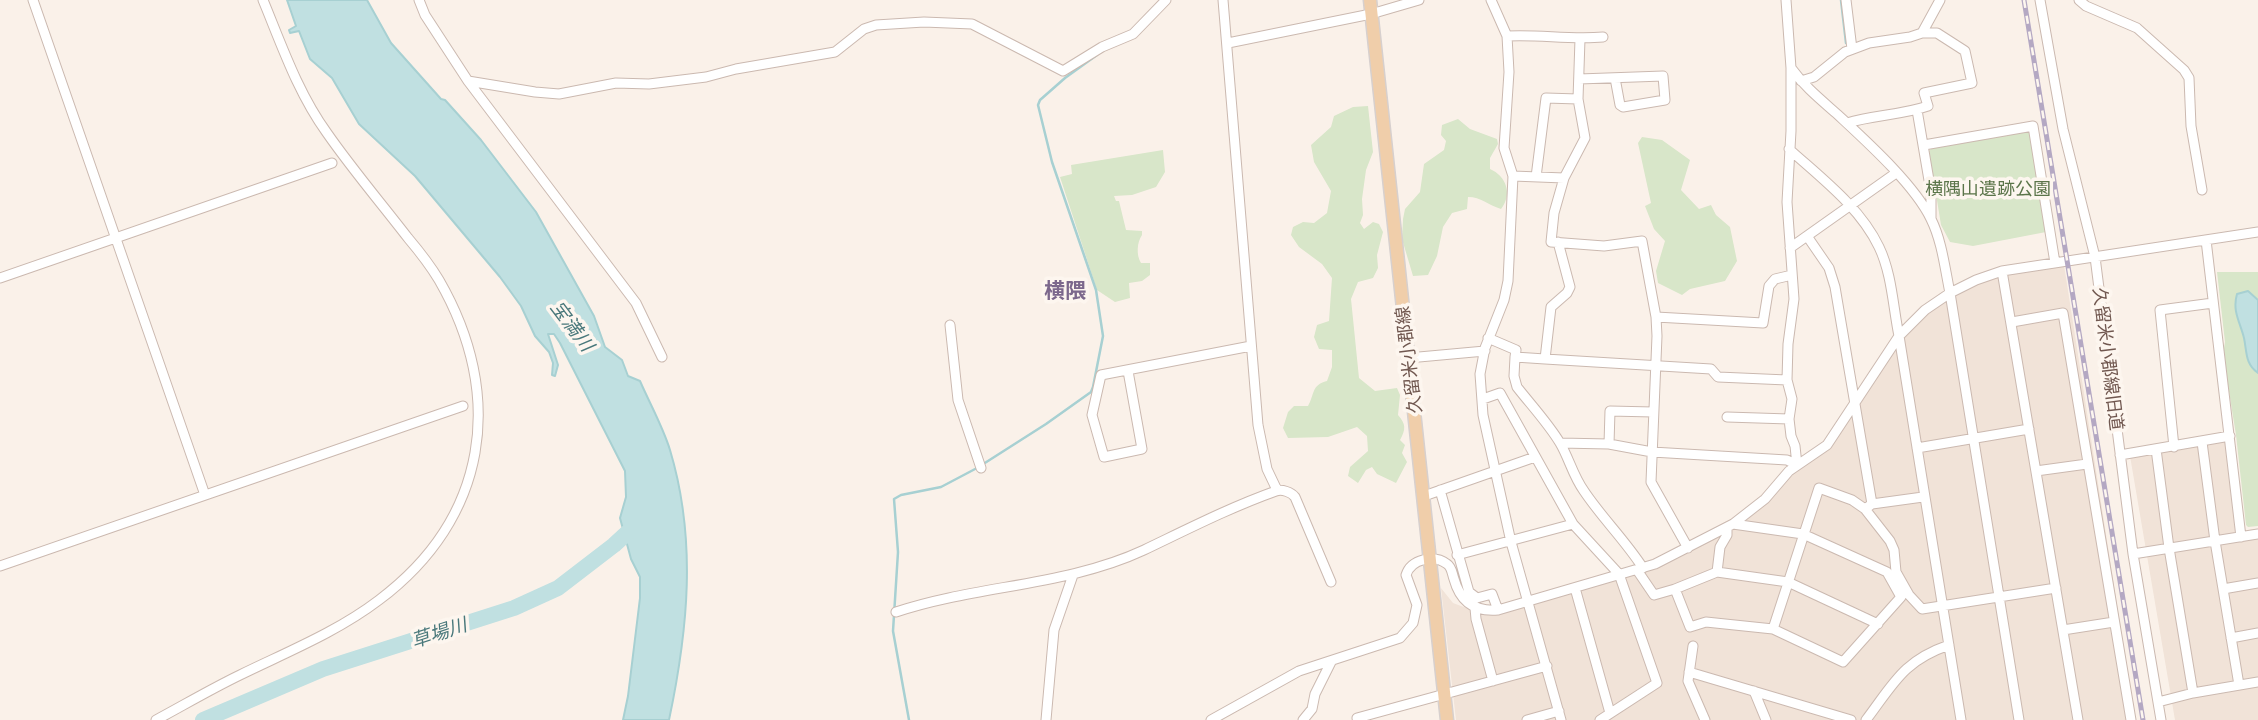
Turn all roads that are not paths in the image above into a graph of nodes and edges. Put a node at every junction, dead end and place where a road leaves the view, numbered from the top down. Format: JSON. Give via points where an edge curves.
{"nodes":[{"id":1,"x":33,"y":0,"type":"edge"},
{"id":2,"x":263,"y":0,"type":"edge"},
{"id":3,"x":419,"y":0,"type":"edge"},
{"id":4,"x":1166,"y":0,"type":"edge"},
{"id":5,"x":1223,"y":0,"type":"edge"},
{"id":6,"x":1370,"y":0,"type":"edge"},
{"id":7,"x":1419,"y":0,"type":"edge"},
{"id":8,"x":1491,"y":0,"type":"edge"},
{"id":9,"x":1786,"y":0,"type":"edge"},
{"id":10,"x":1846,"y":0,"type":"edge"},
{"id":11,"x":1940,"y":0,"type":"edge"},
{"id":12,"x":2040,"y":0,"type":"edge"},
{"id":13,"x":2079,"y":0,"type":"edge"},
{"id":14,"x":1371,"y":14,"type":"junction"},
{"id":15,"x":1922,"y":33,"type":"junction"},
{"id":16,"x":1507,"y":36,"type":"junction"},
{"id":17,"x":1602,"y":37,"type":"dead end"},
{"id":18,"x":1580,"y":39,"type":"junction"},
{"id":19,"x":1228,"y":43,"type":"junction"},
{"id":20,"x":1852,"y":49,"type":"junction"},
{"id":21,"x":1791,"y":68,"type":"junction"},
{"id":22,"x":1615,"y":78,"type":"junction"},
{"id":23,"x":1579,"y":79,"type":"junction"},
{"id":24,"x":468,"y":81,"type":"junction"},
{"id":25,"x":1801,"y":81,"type":"junction"},
{"id":26,"x":1578,"y":99,"type":"junction"},
{"id":27,"x":1917,"y":110,"type":"junction"},
{"id":28,"x":1847,"y":123,"type":"junction"},
{"id":29,"x":1924,"y":145,"type":"junction"},
{"id":30,"x":1789,"y":149,"type":"junction"},
{"id":31,"x":332,"y":163,"type":"dead end"},
{"id":32,"x":1896,"y":173,"type":"junction"},
{"id":33,"x":1513,"y":176,"type":"junction"},
{"id":34,"x":1536,"y":177,"type":"junction"},
{"id":35,"x":1564,"y":178,"type":"junction"},
{"id":36,"x":2202,"y":190,"type":"dead end"},
{"id":37,"x":1851,"y":205,"type":"junction"},
{"id":38,"x":1931,"y":219,"type":"junction"},
{"id":39,"x":2258,"y":232,"type":"edge"},
{"id":40,"x":1807,"y":236,"type":"junction"},
{"id":41,"x":115,"y":238,"type":"junction"},
{"id":42,"x":2206,"y":240,"type":"junction"},
{"id":43,"x":1558,"y":242,"type":"junction"},
{"id":44,"x":1790,"y":248,"type":"junction"},
{"id":45,"x":2095,"y":257,"type":"junction"},
{"id":46,"x":2054,"y":263,"type":"junction"},
{"id":47,"x":2002,"y":271,"type":"junction"},
{"id":48,"x":1792,"y":275,"type":"junction"},
{"id":49,"x":0,"y":278,"type":"edge"},
{"id":50,"x":1950,"y":293,"type":"junction"},
{"id":51,"x":2213,"y":303,"type":"junction"},
{"id":52,"x":1657,"y":317,"type":"junction"},
{"id":53,"x":2012,"y":322,"type":"junction"},
{"id":54,"x":950,"y":325,"type":"dead end"},
{"id":55,"x":1899,"y":336,"type":"junction"},
{"id":56,"x":1488,"y":338,"type":"junction"},
{"id":57,"x":1251,"y":346,"type":"junction"},
{"id":58,"x":1485,"y":351,"type":"junction"},
{"id":59,"x":662,"y":357,"type":"dead end"},
{"id":60,"x":1515,"y":357,"type":"junction"},
{"id":61,"x":1408,"y":358,"type":"junction"},
{"id":62,"x":1545,"y":359,"type":"junction"},
{"id":63,"x":1655,"y":366,"type":"junction"},
{"id":64,"x":1128,"y":371,"type":"junction"},
{"id":65,"x":1787,"y":380,"type":"junction"},
{"id":66,"x":1483,"y":399,"type":"junction"},
{"id":67,"x":1855,"y":404,"type":"junction"},
{"id":68,"x":463,"y":406,"type":"dead end"},
{"id":69,"x":1653,"y":412,"type":"junction"},
{"id":70,"x":1727,"y":417,"type":"dead end"},
{"id":71,"x":1789,"y":419,"type":"junction"},
{"id":72,"x":2029,"y":429,"type":"junction"},
{"id":73,"x":2230,"y":436,"type":"junction"},
{"id":74,"x":1973,"y":438,"type":"junction"},
{"id":75,"x":2202,"y":442,"type":"junction"},
{"id":76,"x":1560,"y":443,"type":"junction"},
{"id":77,"x":1609,"y":444,"type":"junction"},
{"id":78,"x":2174,"y":447,"type":"junction"},
{"id":79,"x":1917,"y":448,"type":"junction"},
{"id":80,"x":2156,"y":449,"type":"junction"},
{"id":81,"x":1651,"y":452,"type":"junction"},
{"id":82,"x":2120,"y":455,"type":"junction"},
{"id":83,"x":1535,"y":457,"type":"junction"},
{"id":84,"x":2087,"y":464,"type":"junction"},
{"id":85,"x":1797,"y":465,"type":"junction"},
{"id":86,"x":981,"y":468,"type":"dead end"},
{"id":87,"x":1494,"y":470,"type":"junction"},
{"id":88,"x":2036,"y":471,"type":"junction"},
{"id":89,"x":1278,"y":490,"type":"junction"},
{"id":90,"x":1440,"y":490,"type":"junction"},
{"id":91,"x":205,"y":495,"type":"junction"},
{"id":92,"x":1424,"y":496,"type":"junction"},
{"id":93,"x":1923,"y":496,"type":"junction"},
{"id":94,"x":1869,"y":507,"type":"junction"},
{"id":95,"x":1573,"y":524,"type":"junction"},
{"id":96,"x":1730,"y":526,"type":"junction"},
{"id":97,"x":1803,"y":534,"type":"junction"},
{"id":98,"x":2258,"y":534,"type":"edge"},
{"id":99,"x":2241,"y":537,"type":"junction"},
{"id":100,"x":2215,"y":541,"type":"junction"},
{"id":101,"x":1511,"y":542,"type":"junction"},
{"id":102,"x":1688,"y":548,"type":"junction"},
{"id":103,"x":2169,"y":548,"type":"junction"},
{"id":104,"x":2133,"y":554,"type":"junction"},
{"id":105,"x":1457,"y":555,"type":"junction"},
{"id":106,"x":1430,"y":560,"type":"junction"},
{"id":107,"x":0,"y":566,"type":"edge"},
{"id":108,"x":1640,"y":569,"type":"junction"},
{"id":109,"x":1717,"y":572,"type":"junction"},
{"id":110,"x":1073,"y":575,"type":"junction"},
{"id":111,"x":1619,"y":575,"type":"junction"},
{"id":112,"x":1331,"y":582,"type":"dead end"},
{"id":113,"x":1788,"y":582,"type":"junction"},
{"id":114,"x":2258,"y":583,"type":"edge"},
{"id":115,"x":2056,"y":587,"type":"junction"},
{"id":116,"x":1575,"y":588,"type":"junction"},
{"id":117,"x":1675,"y":589,"type":"junction"},
{"id":118,"x":2224,"y":589,"type":"junction"},
{"id":119,"x":1999,"y":596,"type":"junction"},
{"id":120,"x":1528,"y":601,"type":"junction"},
{"id":121,"x":1943,"y":606,"type":"junction"},
{"id":122,"x":1475,"y":608,"type":"junction"},
{"id":123,"x":1498,"y":610,"type":"junction"},
{"id":124,"x":896,"y":612,"type":"dead end"},
{"id":125,"x":2114,"y":622,"type":"junction"},
{"id":126,"x":1878,"y":624,"type":"junction"},
{"id":127,"x":1773,"y":629,"type":"junction"},
{"id":128,"x":2063,"y":629,"type":"junction"},
{"id":129,"x":2258,"y":633,"type":"edge"},
{"id":130,"x":2231,"y":638,"type":"junction"},
{"id":131,"x":1949,"y":645,"type":"junction"},
{"id":132,"x":1693,"y":646,"type":"dead end"},
{"id":133,"x":1331,"y":662,"type":"junction"},
{"id":134,"x":1547,"y":666,"type":"junction"},
{"id":135,"x":1689,"y":672,"type":"junction"},
{"id":136,"x":1493,"y":681,"type":"junction"},
{"id":137,"x":2258,"y":682,"type":"edge"},
{"id":138,"x":2239,"y":685,"type":"junction"},
{"id":139,"x":1754,"y":691,"type":"junction"},
{"id":140,"x":2193,"y":693,"type":"junction"},
{"id":141,"x":1445,"y":694,"type":"junction"},
{"id":142,"x":2158,"y":702,"type":"junction"},
{"id":143,"x":1610,"y":713,"type":"junction"},
{"id":144,"x":1560,"y":715,"type":"edge"},
{"id":145,"x":1376,"y":717,"type":"edge"},
{"id":146,"x":1357,"y":718,"type":"dead end"},
{"id":147,"x":156,"y":720,"type":"edge"},
{"id":148,"x":1046,"y":720,"type":"edge"},
{"id":149,"x":1211,"y":720,"type":"edge"},
{"id":150,"x":1303,"y":720,"type":"edge"},
{"id":151,"x":1447,"y":720,"type":"edge"},
{"id":152,"x":1527,"y":720,"type":"edge"},
{"id":153,"x":1600,"y":720,"type":"edge"},
{"id":154,"x":1705,"y":720,"type":"edge"},
{"id":155,"x":1766,"y":720,"type":"edge"},
{"id":156,"x":1851,"y":720,"type":"edge"},
{"id":157,"x":1866,"y":720,"type":"edge"},
{"id":158,"x":1961,"y":720,"type":"edge"},
{"id":159,"x":2019,"y":720,"type":"edge"},
{"id":160,"x":2078,"y":720,"type":"edge"},
{"id":161,"x":2131,"y":720,"type":"edge"},
{"id":162,"x":2161,"y":720,"type":"edge"}],
"edges":[{"from":1,"to":41,"type":"street"},
{"from":2,"to":147,"type":"street","via":[[307,103],[439,279],[475,370],[480,418],[464,494],[453,515],[426,555],[380,600],[300,647]]},
{"from":3,"to":24,"type":"street"},
{"from":4,"to":24,"type":"street","via":[[1133,34],[1063,71],[972,24],[924,22],[876,25],[835,52],[706,77],[616,83],[559,94]]},
{"from":5,"to":19,"type":"street"},
{"from":6,"to":14,"type":"main road","name":"久留米小郡線"},
{"from":7,"to":14,"type":"street"},
{"from":8,"to":16,"type":"street"},
{"from":9,"to":21,"type":"street"},
{"from":10,"to":20,"type":"street"},
{"from":11,"to":15,"type":"street"},
{"from":12,"to":45,"type":"street","name":"久留米小郡線旧道","via":[[2063,129]]},
{"from":13,"to":36,"type":"street","via":[[2137,28],[2185,70]]},
{"from":14,"to":19,"type":"street"},
{"from":14,"to":61,"type":"main road","name":"久留米小郡線"},
{"from":15,"to":20,"type":"street"},
{"from":15,"to":27,"type":"street","via":[[1937,33],[1965,51],[1972,83],[1924,93],[1928,106]]},
{"from":16,"to":18,"type":"street"},
{"from":16,"to":33,"type":"street","via":[[1504,148]]},
{"from":17,"to":18,"type":"street"},
{"from":18,"to":23,"type":"street"},
{"from":19,"to":57,"type":"street"},
{"from":20,"to":25,"type":"street","via":[[1814,77]]},
{"from":21,"to":25,"type":"street"},
{"from":21,"to":30,"type":"street"},
{"from":22,"to":22,"type":"street","via":[[1663,76],[1665,100],[1623,107]]},
{"from":22,"to":23,"type":"street"},
{"from":23,"to":26,"type":"street"},
{"from":24,"to":59,"type":"street","via":[[636,303]]},
{"from":25,"to":28,"type":"street"},
{"from":26,"to":34,"type":"street","via":[[1546,98]]},
{"from":26,"to":35,"type":"street","via":[[1585,138]]},
{"from":27,"to":28,"type":"street"},
{"from":27,"to":29,"type":"street"},
{"from":28,"to":32,"type":"street"},
{"from":29,"to":38,"type":"street"},
{"from":29,"to":46,"type":"street","via":[[2032,126]]},
{"from":30,"to":37,"type":"street"},
{"from":30,"to":44,"type":"street"},
{"from":31,"to":41,"type":"street"},
{"from":32,"to":37,"type":"street"},
{"from":32,"to":38,"type":"street"},
{"from":33,"to":34,"type":"street"},
{"from":33,"to":56,"type":"street","via":[[1508,281]]},
{"from":34,"to":35,"type":"street"},
{"from":35,"to":43,"type":"street","via":[[1551,242]]},
{"from":37,"to":40,"type":"street"},
{"from":37,"to":55,"type":"street","via":[[1880,248]]},
{"from":38,"to":50,"type":"street"},
{"from":39,"to":42,"type":"street"},
{"from":40,"to":44,"type":"street"},
{"from":40,"to":67,"type":"street","via":[[1826,261],[1835,286]]},
{"from":41,"to":49,"type":"street"},
{"from":41,"to":91,"type":"street"},
{"from":42,"to":45,"type":"street"},
{"from":42,"to":51,"type":"street"},
{"from":43,"to":52,"type":"street","via":[[1604,246],[1642,241]]},
{"from":43,"to":62,"type":"street","via":[[1570,287],[1551,307]]},
{"from":44,"to":48,"type":"street"},
{"from":45,"to":46,"type":"street"},
{"from":45,"to":82,"type":"street","name":"久留米小郡線旧道"},
{"from":46,"to":47,"type":"street"},
{"from":47,"to":50,"type":"street"},
{"from":47,"to":53,"type":"street"},
{"from":48,"to":52,"type":"street","via":[[1775,279],[1769,286],[1763,323]]},
{"from":48,"to":65,"type":"street"},
{"from":50,"to":55,"type":"street"},
{"from":50,"to":74,"type":"street"},
{"from":51,"to":73,"type":"street"},
{"from":51,"to":78,"type":"street","via":[[2160,310]]},
{"from":52,"to":63,"type":"street"},
{"from":53,"to":72,"type":"street"},
{"from":53,"to":84,"type":"street","via":[[2063,313]]},
{"from":54,"to":86,"type":"street","via":[[958,400]]},
{"from":55,"to":67,"type":"street"},
{"from":55,"to":79,"type":"street"},
{"from":56,"to":58,"type":"street"},
{"from":56,"to":60,"type":"street","via":[[1516,350]]},
{"from":57,"to":64,"type":"street"},
{"from":57,"to":89,"type":"street","via":[[1264,458]]},
{"from":58,"to":61,"type":"street"},
{"from":58,"to":66,"type":"street","via":[[1480,374]]},
{"from":60,"to":62,"type":"street"},
{"from":60,"to":76,"type":"street","via":[[1515,382]]},
{"from":61,"to":92,"type":"main road","name":"久留米小郡線"},
{"from":62,"to":63,"type":"street"},
{"from":63,"to":65,"type":"street","via":[[1711,369],[1718,377]]},
{"from":63,"to":69,"type":"street"},
{"from":64,"to":64,"type":"street","via":[[1101,375],[1097,387],[1092,415],[1104,457],[1142,449]]},
{"from":65,"to":71,"type":"street","via":[[1792,399]]},
{"from":66,"to":83,"type":"street","via":[[1500,393]]},
{"from":66,"to":87,"type":"street"},
{"from":67,"to":85,"type":"street","via":[[1827,445]]},
{"from":67,"to":94,"type":"street"},
{"from":68,"to":91,"type":"street"},
{"from":69,"to":77,"type":"street","via":[[1610,411]]},
{"from":69,"to":81,"type":"street"},
{"from":70,"to":71,"type":"street"},
{"from":71,"to":85,"type":"street"},
{"from":72,"to":74,"type":"street"},
{"from":72,"to":88,"type":"street"},
{"from":73,"to":75,"type":"street"},
{"from":73,"to":99,"type":"street"},
{"from":74,"to":79,"type":"street"},
{"from":74,"to":119,"type":"street"},
{"from":75,"to":78,"type":"street"},
{"from":75,"to":100,"type":"street"},
{"from":76,"to":77,"type":"street"},
{"from":76,"to":108,"type":"street","via":[[1576,479],[1602,518],[1627,544]]},
{"from":77,"to":81,"type":"street"},
{"from":78,"to":80,"type":"street"},
{"from":79,"to":93,"type":"street"},
{"from":80,"to":82,"type":"street"},
{"from":80,"to":103,"type":"street"},
{"from":81,"to":85,"type":"street","via":[[1787,460]]},
{"from":81,"to":102,"type":"street","via":[[1651,482]]},
{"from":82,"to":104,"type":"street","name":"久留米小郡線旧道"},
{"from":83,"to":87,"type":"street"},
{"from":83,"to":95,"type":"street"},
{"from":84,"to":88,"type":"street"},
{"from":84,"to":125,"type":"street"},
{"from":85,"to":96,"type":"street","via":[[1765,499]]},
{"from":87,"to":90,"type":"street"},
{"from":87,"to":101,"type":"street"},
{"from":88,"to":115,"type":"street"},
{"from":89,"to":110,"type":"street","via":[[1142,551]]},
{"from":89,"to":112,"type":"street","via":[[1295,497]]},
{"from":90,"to":92,"type":"street"},
{"from":90,"to":105,"type":"street"},
{"from":91,"to":107,"type":"street"},
{"from":92,"to":106,"type":"main road","name":"久留米小郡線"},
{"from":93,"to":94,"type":"street"},
{"from":93,"to":121,"type":"street"},
{"from":94,"to":97,"type":"street","via":[[1819,488]]},
{"from":94,"to":121,"type":"street","via":[[1890,541],[1896,572],[1909,595],[1922,609]]},
{"from":95,"to":101,"type":"street"},
{"from":95,"to":111,"type":"street"},
{"from":96,"to":97,"type":"street"},
{"from":96,"to":102,"type":"street"},
{"from":96,"to":109,"type":"street","via":[[1720,547]]},
{"from":97,"to":113,"type":"street"},
{"from":97,"to":126,"type":"street","via":[[1887,572],[1902,597]]},
{"from":98,"to":99,"type":"street"},
{"from":99,"to":100,"type":"street"},
{"from":100,"to":103,"type":"street"},
{"from":100,"to":118,"type":"street"},
{"from":101,"to":105,"type":"street"},
{"from":101,"to":120,"type":"street"},
{"from":102,"to":108,"type":"street"},
{"from":103,"to":104,"type":"street"},
{"from":103,"to":140,"type":"street"},
{"from":104,"to":142,"type":"street","name":"久留米小郡線旧道"},
{"from":105,"to":123,"type":"street","via":[[1469,592],[1477,598],[1492,594]]},
{"from":106,"to":122,"type":"street","via":[[1449,565],[1459,594]]},
{"from":106,"to":133,"type":"street","via":[[1416,561],[1407,569],[1417,605],[1407,631],[1389,643]]},
{"from":106,"to":141,"type":"main road","name":"久留米小郡線"},
{"from":108,"to":111,"type":"street"},
{"from":108,"to":117,"type":"street","via":[[1654,595]]},
{"from":109,"to":113,"type":"street"},
{"from":109,"to":117,"type":"street"},
{"from":110,"to":124,"type":"street","via":[[961,594]]},
{"from":110,"to":148,"type":"street","via":[[1055,630]]},
{"from":111,"to":116,"type":"street"},
{"from":111,"to":143,"type":"street","via":[[1657,683]]},
{"from":113,"to":126,"type":"street"},
{"from":113,"to":127,"type":"street"},
{"from":114,"to":118,"type":"street"},
{"from":115,"to":119,"type":"street"},
{"from":115,"to":128,"type":"street"},
{"from":116,"to":120,"type":"street"},
{"from":116,"to":143,"type":"street"},
{"from":117,"to":127,"type":"street","via":[[1689,627],[1706,622]]},
{"from":118,"to":130,"type":"street"},
{"from":119,"to":121,"type":"street"},
{"from":119,"to":159,"type":"street"},
{"from":120,"to":123,"type":"street"},
{"from":120,"to":134,"type":"street"},
{"from":121,"to":131,"type":"street"},
{"from":122,"to":123,"type":"street"},
{"from":122,"to":136,"type":"street"},
{"from":125,"to":128,"type":"street"},
{"from":125,"to":161,"type":"street"},
{"from":126,"to":127,"type":"street","via":[[1843,662]]},
{"from":128,"to":160,"type":"street"},
{"from":129,"to":130,"type":"street"},
{"from":130,"to":138,"type":"street"},
{"from":131,"to":157,"type":"street","via":[[1907,667]]},
{"from":131,"to":158,"type":"street"},
{"from":132,"to":135,"type":"street"},
{"from":133,"to":149,"type":"street","via":[[1299,671]]},
{"from":133,"to":150,"type":"street"},
{"from":134,"to":136,"type":"street"},
{"from":134,"to":144,"type":"street"},
{"from":135,"to":139,"type":"street"},
{"from":135,"to":154,"type":"street","via":[[1688,681]]},
{"from":136,"to":141,"type":"street"},
{"from":137,"to":138,"type":"street"},
{"from":138,"to":140,"type":"street"},
{"from":139,"to":155,"type":"street"},
{"from":139,"to":156,"type":"street"},
{"from":140,"to":142,"type":"street"},
{"from":141,"to":145,"type":"street"},
{"from":141,"to":151,"type":"main road","name":"久留米小郡線"},
{"from":142,"to":162,"type":"street","name":"久留米小郡線旧道"},
{"from":143,"to":153,"type":"street"},
{"from":144,"to":152,"type":"street"},
{"from":145,"to":146,"type":"street"}]}
